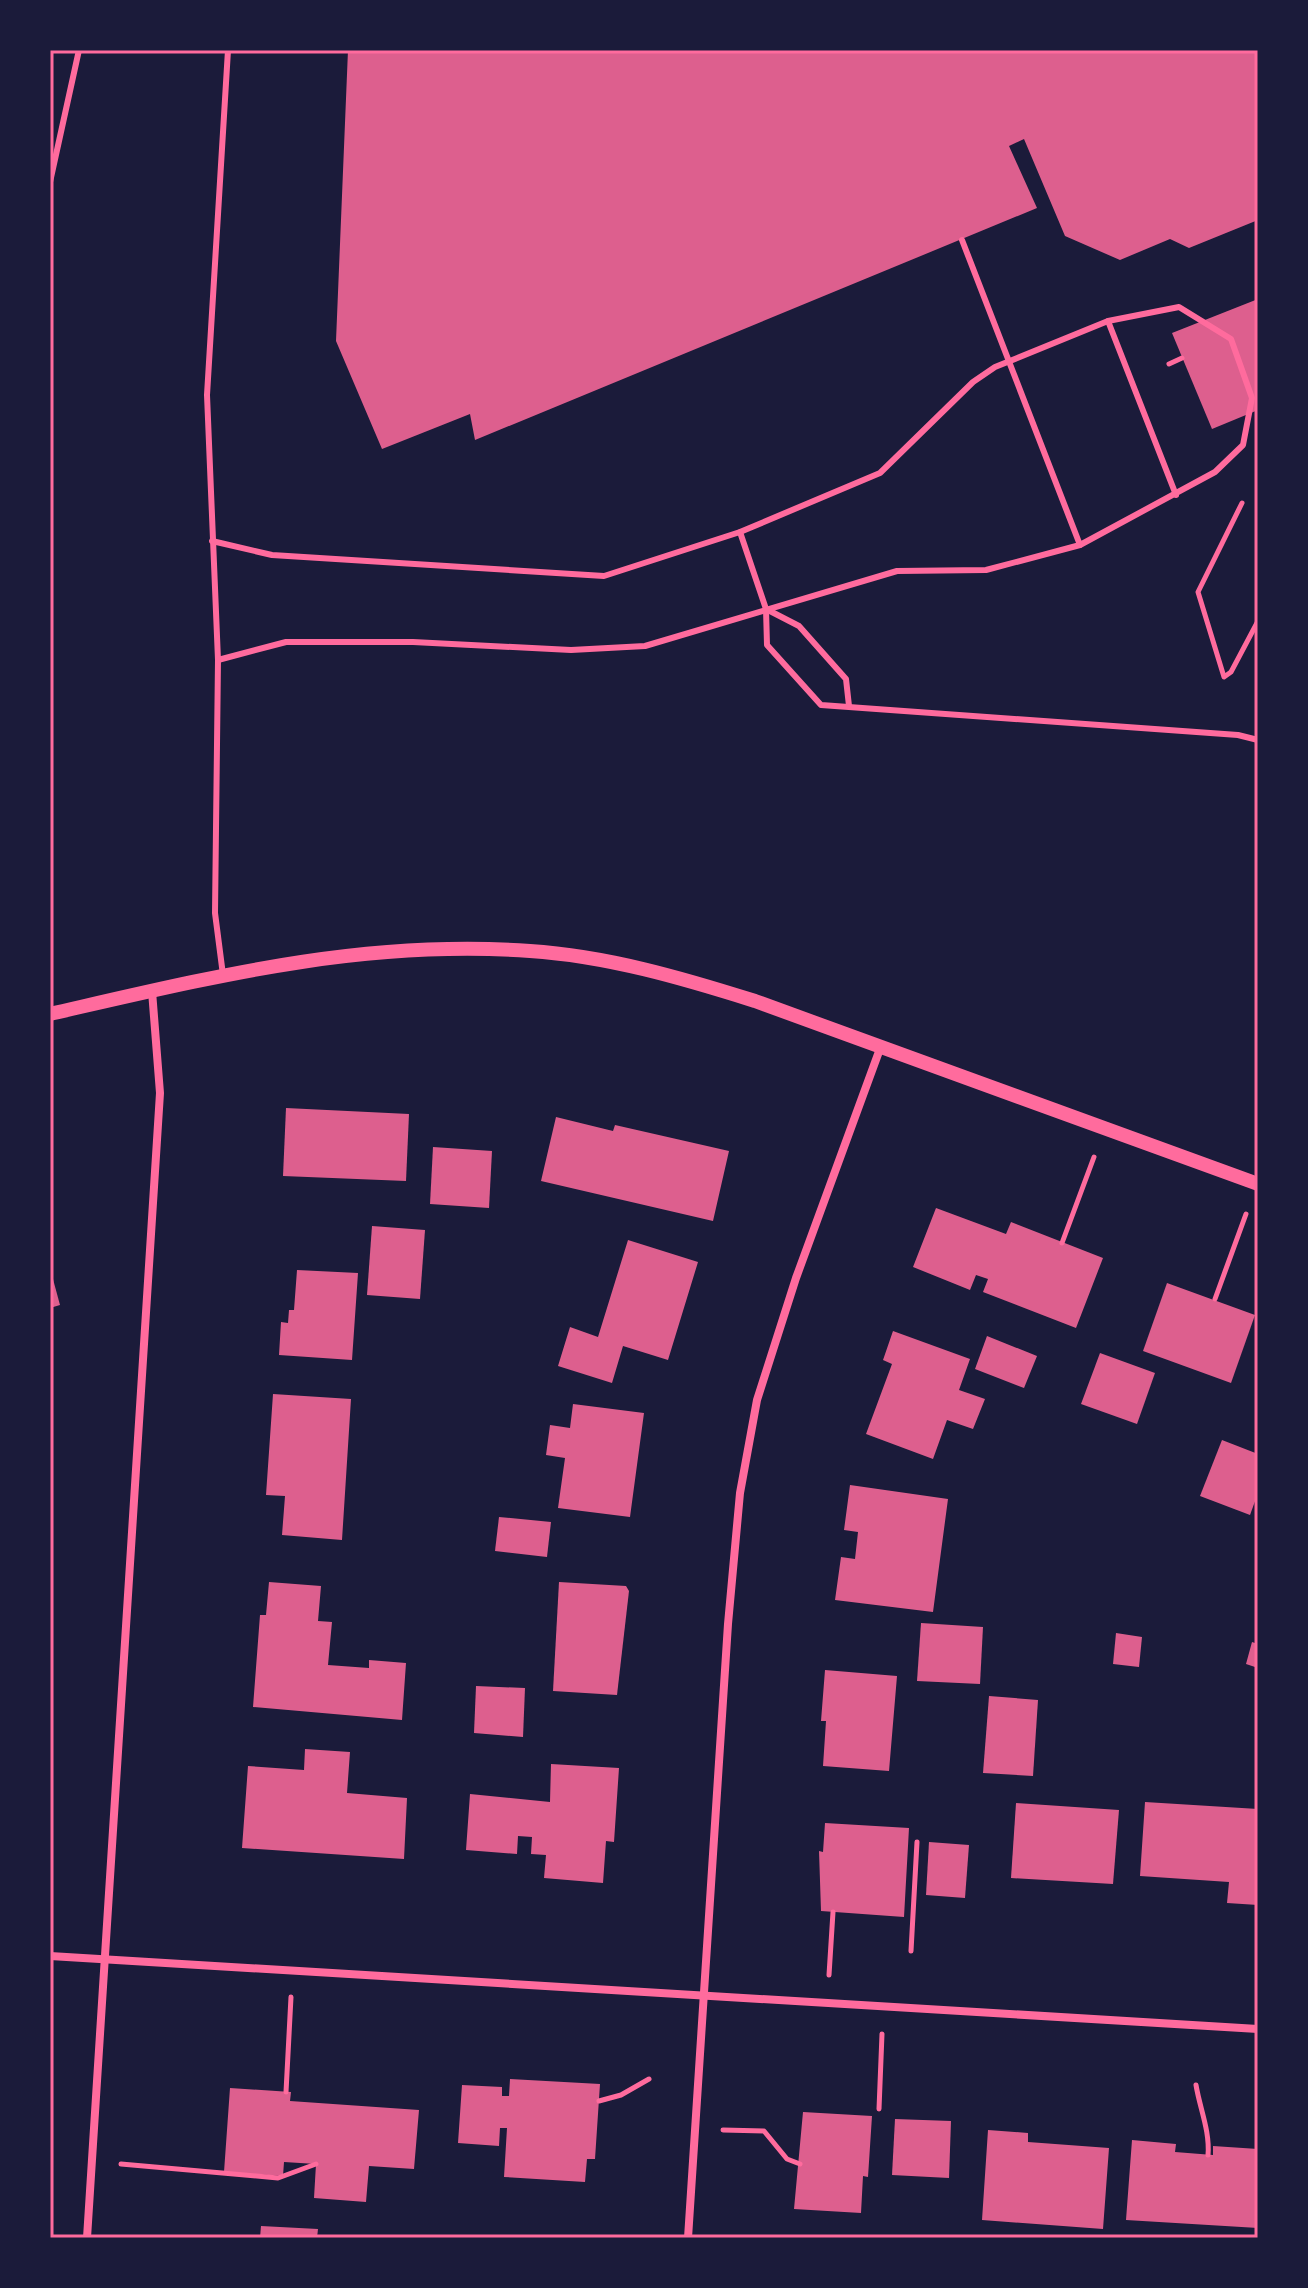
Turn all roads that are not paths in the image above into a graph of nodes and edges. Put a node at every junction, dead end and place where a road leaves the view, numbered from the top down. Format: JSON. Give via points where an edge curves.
{"nodes":[{"id":1,"x":79,"y":50,"type":"edge"},
{"id":2,"x":228,"y":50,"type":"edge"},
{"id":3,"x":50,"y":182,"type":"edge"},
{"id":4,"x":962,"y":240,"type":"dead end"},
{"id":5,"x":1108,"y":321,"type":"junction"},
{"id":6,"x":1010,"y":360,"type":"junction"},
{"id":7,"x":1176,"y":495,"type":"junction"},
{"id":8,"x":740,"y":532,"type":"junction"},
{"id":9,"x":212,"y":541,"type":"junction"},
{"id":10,"x":1080,"y":545,"type":"junction"},
{"id":11,"x":766,"y":609,"type":"junction"},
{"id":12,"x":218,"y":660,"type":"junction"},
{"id":13,"x":849,"y":706,"type":"junction"},
{"id":14,"x":1258,"y":740,"type":"edge"},
{"id":15,"x":223,"y":975,"type":"junction"},
{"id":16,"x":152,"y":991,"type":"junction"},
{"id":17,"x":50,"y":1014,"type":"edge"},
{"id":18,"x":881,"y":1046,"type":"junction"},
{"id":19,"x":1257,"y":1184,"type":"edge"},
{"id":20,"x":50,"y":1956,"type":"edge"},
{"id":21,"x":106,"y":1958,"type":"junction"},
{"id":22,"x":703,"y":1997,"type":"junction"},
{"id":23,"x":1258,"y":2029,"type":"edge"},
{"id":24,"x":87,"y":2238,"type":"edge"},
{"id":25,"x":688,"y":2238,"type":"edge"}],
"edges":[{"from":1,"to":3,"type":"lane"},
{"from":2,"to":9,"type":"lane","via":[[207,395]]},
{"from":4,"to":6,"type":"lane"},
{"from":5,"to":6,"type":"lane"},
{"from":5,"to":7,"type":"lane"},
{"from":5,"to":7,"type":"lane","via":[[1179,307],[1231,339],[1252,398],[1243,445],[1215,472]]},
{"from":6,"to":8,"type":"lane","via":[[973,382],[880,473]]},
{"from":6,"to":10,"type":"lane"},
{"from":7,"to":10,"type":"lane"},
{"from":8,"to":9,"type":"lane","via":[[604,576],[272,555]]},
{"from":8,"to":11,"type":"lane"},
{"from":9,"to":12,"type":"lane"},
{"from":10,"to":11,"type":"lane","via":[[986,570],[897,571]]},
{"from":11,"to":12,"type":"lane","via":[[645,646],[571,650],[286,642]]},
{"from":11,"to":13,"type":"lane","via":[[799,626],[846,679]]},
{"from":11,"to":13,"type":"lane","via":[[767,645],[821,705]]},
{"from":12,"to":15,"type":"lane","via":[[215,913]]},
{"from":13,"to":14,"type":"lane"},
{"from":15,"to":16,"type":"street"},
{"from":15,"to":18,"type":"street","via":[[341,954],[417,948],[532,951],[682,978]]},
{"from":16,"to":17,"type":"street"},
{"from":16,"to":21,"type":"street","via":[[160,1093]]},
{"from":18,"to":19,"type":"street"},
{"from":18,"to":22,"type":"street","via":[[757,1400],[740,1493],[728,1624]]},
{"from":20,"to":21,"type":"street"},
{"from":21,"to":22,"type":"street"},
{"from":21,"to":24,"type":"street"},
{"from":22,"to":23,"type":"street"},
{"from":22,"to":25,"type":"street"}]}
